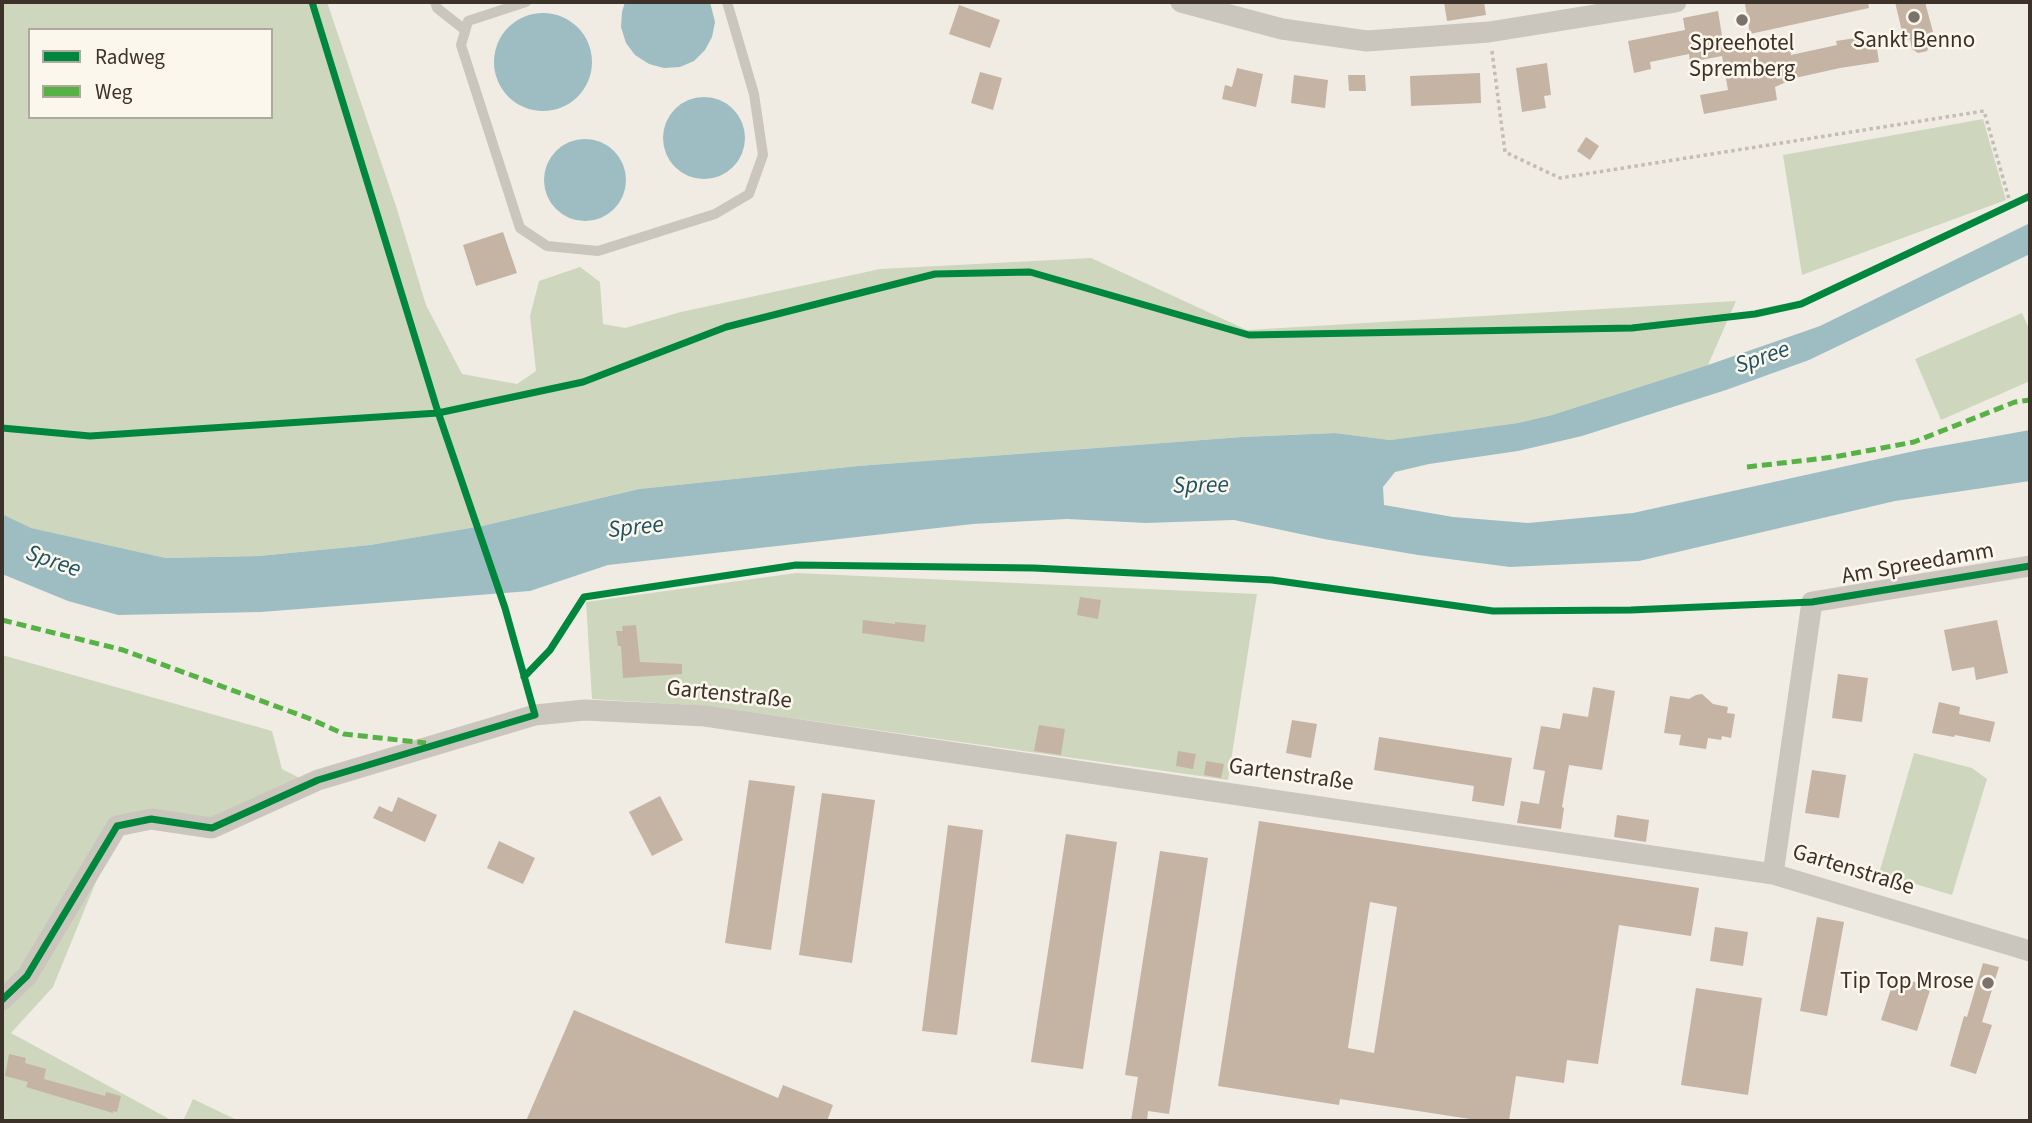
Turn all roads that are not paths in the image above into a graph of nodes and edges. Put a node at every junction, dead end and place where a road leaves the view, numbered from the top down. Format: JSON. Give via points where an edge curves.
{"nodes":[{"id":1,"x":435,"y":2,"type":"edge"},
{"id":2,"x":526,"y":2,"type":"edge"},
{"id":3,"x":727,"y":2,"type":"edge"},
{"id":4,"x":1181,"y":2,"type":"edge"},
{"id":5,"x":1676,"y":2,"type":"edge"},
{"id":6,"x":465,"y":30,"type":"junction"},
{"id":7,"x":2030,"y":566,"type":"edge"},
{"id":8,"x":1773,"y":874,"type":"junction"},
{"id":9,"x":2030,"y":951,"type":"edge"},
{"id":10,"x":2,"y":1000,"type":"edge"}],
"edges":[{"from":1,"to":6,"type":"lane"},
{"from":2,"to":6,"type":"lane","via":[[468,20]]},
{"from":3,"to":6,"type":"lane","via":[[754,94],[763,155],[749,194],[715,214],[598,251],[547,246],[520,228],[461,45]]},
{"from":4,"to":5,"type":"street","via":[[1282,29],[1367,41],[1489,33]]},
{"from":7,"to":8,"type":"street","name":"Am Spreedamm","via":[[1812,602]]},
{"from":8,"to":9,"type":"street","name":"Gartenstraße"},
{"from":8,"to":10,"type":"street","name":"Gartenstraße","via":[[705,716],[585,710],[535,715],[318,780],[212,828],[151,819],[117,826],[27,976]]}]}
